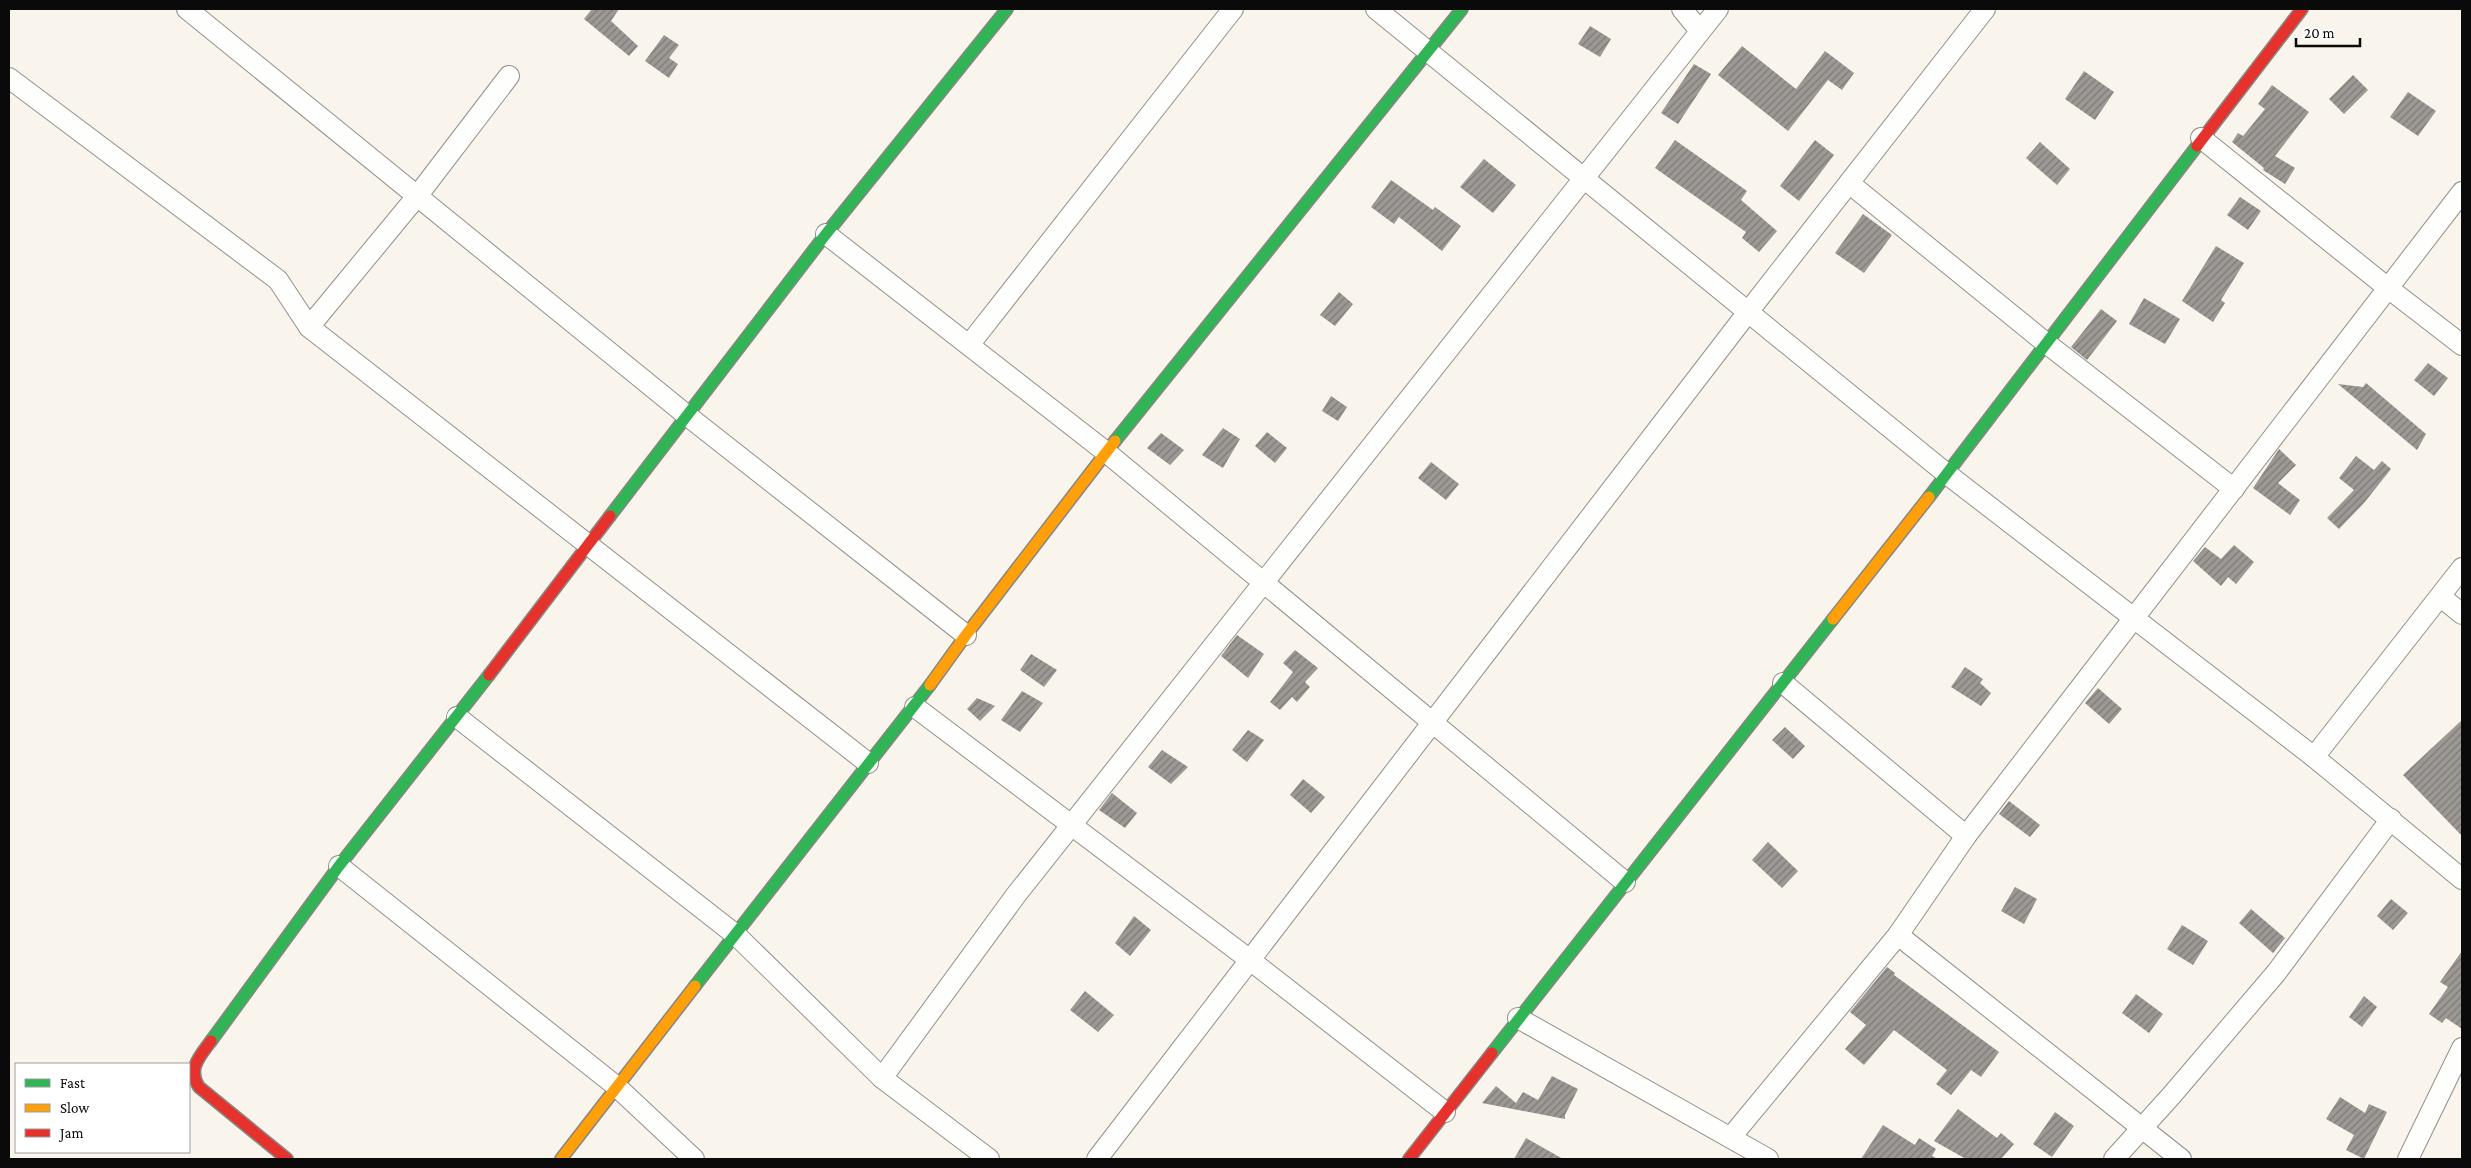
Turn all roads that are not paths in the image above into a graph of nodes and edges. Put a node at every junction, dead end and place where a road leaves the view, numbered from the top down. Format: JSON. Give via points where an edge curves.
{"nodes":[{"id":1,"x":187,"y":9,"type":"edge"},
{"id":2,"x":1006,"y":9,"type":"edge"},
{"id":3,"x":1232,"y":9,"type":"edge"},
{"id":4,"x":1376,"y":9,"type":"edge"},
{"id":5,"x":1462,"y":9,"type":"edge"},
{"id":6,"x":1682,"y":9,"type":"edge"},
{"id":7,"x":1718,"y":9,"type":"edge"},
{"id":8,"x":1985,"y":9,"type":"edge"},
{"id":9,"x":2302,"y":9,"type":"edge"},
{"id":10,"x":1700,"y":31,"type":"junction"},
{"id":11,"x":1428,"y":53,"type":"junction"},
{"id":12,"x":509,"y":76,"type":"dead end"},
{"id":13,"x":9,"y":78,"type":"edge"},
{"id":14,"x":2201,"y":138,"type":"junction"},
{"id":15,"x":1583,"y":176,"type":"junction"},
{"id":16,"x":1849,"y":183,"type":"junction"},
{"id":17,"x":2462,"y":192,"type":"edge"},
{"id":18,"x":418,"y":195,"type":"junction"},
{"id":19,"x":826,"y":234,"type":"junction"},
{"id":20,"x":2388,"y":288,"type":"junction"},
{"id":21,"x":1748,"y":312,"type":"junction"},
{"id":22,"x":309,"y":327,"type":"junction"},
{"id":23,"x":2046,"y":343,"type":"junction"},
{"id":24,"x":969,"y":345,"type":"junction"},
{"id":25,"x":2462,"y":345,"type":"edge"},
{"id":26,"x":689,"y":417,"type":"junction"},
{"id":27,"x":1106,"y":452,"type":"junction"},
{"id":28,"x":1948,"y":474,"type":"junction"},
{"id":29,"x":2234,"y":489,"type":"junction"},
{"id":30,"x":590,"y":545,"type":"junction"},
{"id":31,"x":2462,"y":568,"type":"edge"},
{"id":32,"x":1264,"y":582,"type":"junction"},
{"id":33,"x":2441,"y":597,"type":"junction"},
{"id":34,"x":2462,"y":614,"type":"edge"},
{"id":35,"x":2134,"y":618,"type":"junction"},
{"id":36,"x":966,"y":634,"type":"junction"},
{"id":37,"x":1783,"y":683,"type":"junction"},
{"id":38,"x":915,"y":707,"type":"junction"},
{"id":39,"x":457,"y":717,"type":"junction"},
{"id":40,"x":1432,"y":722,"type":"junction"},
{"id":41,"x":2314,"y":757,"type":"junction"},
{"id":42,"x":868,"y":763,"type":"junction"},
{"id":43,"x":2391,"y":818,"type":"junction"},
{"id":44,"x":1071,"y":826,"type":"junction"},
{"id":45,"x":1966,"y":836,"type":"junction"},
{"id":46,"x":339,"y":866,"type":"junction"},
{"id":47,"x":2459,"y":871,"type":"edge"},
{"id":48,"x":1625,"y":882,"type":"junction"},
{"id":49,"x":736,"y":935,"type":"junction"},
{"id":50,"x":1898,"y":935,"type":"junction"},
{"id":51,"x":1250,"y":960,"type":"junction"},
{"id":52,"x":1518,"y":1018,"type":"junction"},
{"id":53,"x":2462,"y":1048,"type":"edge"},
{"id":54,"x":882,"y":1078,"type":"junction"},
{"id":55,"x":616,"y":1086,"type":"junction"},
{"id":56,"x":1445,"y":1112,"type":"junction"},
{"id":57,"x":2141,"y":1127,"type":"junction"},
{"id":58,"x":1731,"y":1137,"type":"junction"},
{"id":59,"x":981,"y":1157,"type":"edge"},
{"id":60,"x":287,"y":1159,"type":"edge"},
{"id":61,"x":561,"y":1159,"type":"edge"},
{"id":62,"x":694,"y":1159,"type":"edge"},
{"id":63,"x":1097,"y":1159,"type":"edge"},
{"id":64,"x":1408,"y":1159,"type":"edge"},
{"id":65,"x":1768,"y":1159,"type":"edge"},
{"id":66,"x":2114,"y":1159,"type":"edge"},
{"id":67,"x":2181,"y":1159,"type":"edge"},
{"id":68,"x":2408,"y":1159,"type":"edge"}],
"edges":[{"from":1,"to":18,"type":"street"},
{"from":2,"to":19,"type":"street"},
{"from":3,"to":24,"type":"street"},
{"from":4,"to":11,"type":"street"},
{"from":5,"to":11,"type":"street"},
{"from":6,"to":10,"type":"street"},
{"from":7,"to":10,"type":"street"},
{"from":8,"to":16,"type":"street"},
{"from":9,"to":14,"type":"street"},
{"from":10,"to":15,"type":"street"},
{"from":11,"to":15,"type":"street"},
{"from":11,"to":27,"type":"street"},
{"from":12,"to":18,"type":"street"},
{"from":13,"to":22,"type":"street","via":[[278,280]]},
{"from":14,"to":20,"type":"street"},
{"from":14,"to":23,"type":"street"},
{"from":15,"to":21,"type":"street"},
{"from":15,"to":32,"type":"street"},
{"from":16,"to":21,"type":"street"},
{"from":16,"to":23,"type":"street"},
{"from":17,"to":20,"type":"street"},
{"from":18,"to":22,"type":"street"},
{"from":18,"to":26,"type":"street"},
{"from":19,"to":24,"type":"street"},
{"from":19,"to":26,"type":"street"},
{"from":20,"to":25,"type":"street"},
{"from":20,"to":29,"type":"street"},
{"from":21,"to":28,"type":"street"},
{"from":21,"to":40,"type":"street"},
{"from":22,"to":30,"type":"street"},
{"from":23,"to":28,"type":"street"},
{"from":23,"to":29,"type":"street"},
{"from":24,"to":27,"type":"street"},
{"from":26,"to":30,"type":"street"},
{"from":26,"to":36,"type":"street"},
{"from":27,"to":32,"type":"street"},
{"from":27,"to":36,"type":"street"},
{"from":28,"to":35,"type":"street"},
{"from":28,"to":37,"type":"street"},
{"from":29,"to":35,"type":"street"},
{"from":30,"to":39,"type":"street"},
{"from":30,"to":42,"type":"street"},
{"from":31,"to":33,"type":"street"},
{"from":32,"to":40,"type":"street"},
{"from":32,"to":44,"type":"street"},
{"from":33,"to":34,"type":"street"},
{"from":33,"to":41,"type":"street"},
{"from":35,"to":41,"type":"street"},
{"from":35,"to":45,"type":"street"},
{"from":36,"to":38,"type":"street"},
{"from":37,"to":45,"type":"street"},
{"from":37,"to":48,"type":"street"},
{"from":38,"to":42,"type":"street"},
{"from":38,"to":44,"type":"street"},
{"from":39,"to":46,"type":"street"},
{"from":39,"to":49,"type":"street"},
{"from":40,"to":48,"type":"street"},
{"from":40,"to":51,"type":"street"},
{"from":41,"to":43,"type":"street"},
{"from":42,"to":49,"type":"street"},
{"from":43,"to":47,"type":"street"},
{"from":43,"to":57,"type":"street","via":[[2276,973]]},
{"from":44,"to":51,"type":"street"},
{"from":44,"to":54,"type":"street","via":[[1016,895]]},
{"from":45,"to":50,"type":"street"},
{"from":46,"to":55,"type":"street"},
{"from":46,"to":60,"type":"street","via":[[196,1063],[192,1073],[201,1091]]},
{"from":48,"to":52,"type":"street"},
{"from":49,"to":54,"type":"street"},
{"from":49,"to":55,"type":"street"},
{"from":50,"to":57,"type":"street"},
{"from":50,"to":58,"type":"street"},
{"from":51,"to":56,"type":"street"},
{"from":51,"to":63,"type":"street"},
{"from":52,"to":56,"type":"street"},
{"from":52,"to":58,"type":"street"},
{"from":53,"to":68,"type":"street"},
{"from":54,"to":59,"type":"street"},
{"from":55,"to":61,"type":"street"},
{"from":55,"to":62,"type":"street"},
{"from":56,"to":64,"type":"street"},
{"from":57,"to":66,"type":"street"},
{"from":57,"to":67,"type":"street"},
{"from":58,"to":65,"type":"street"}]}
